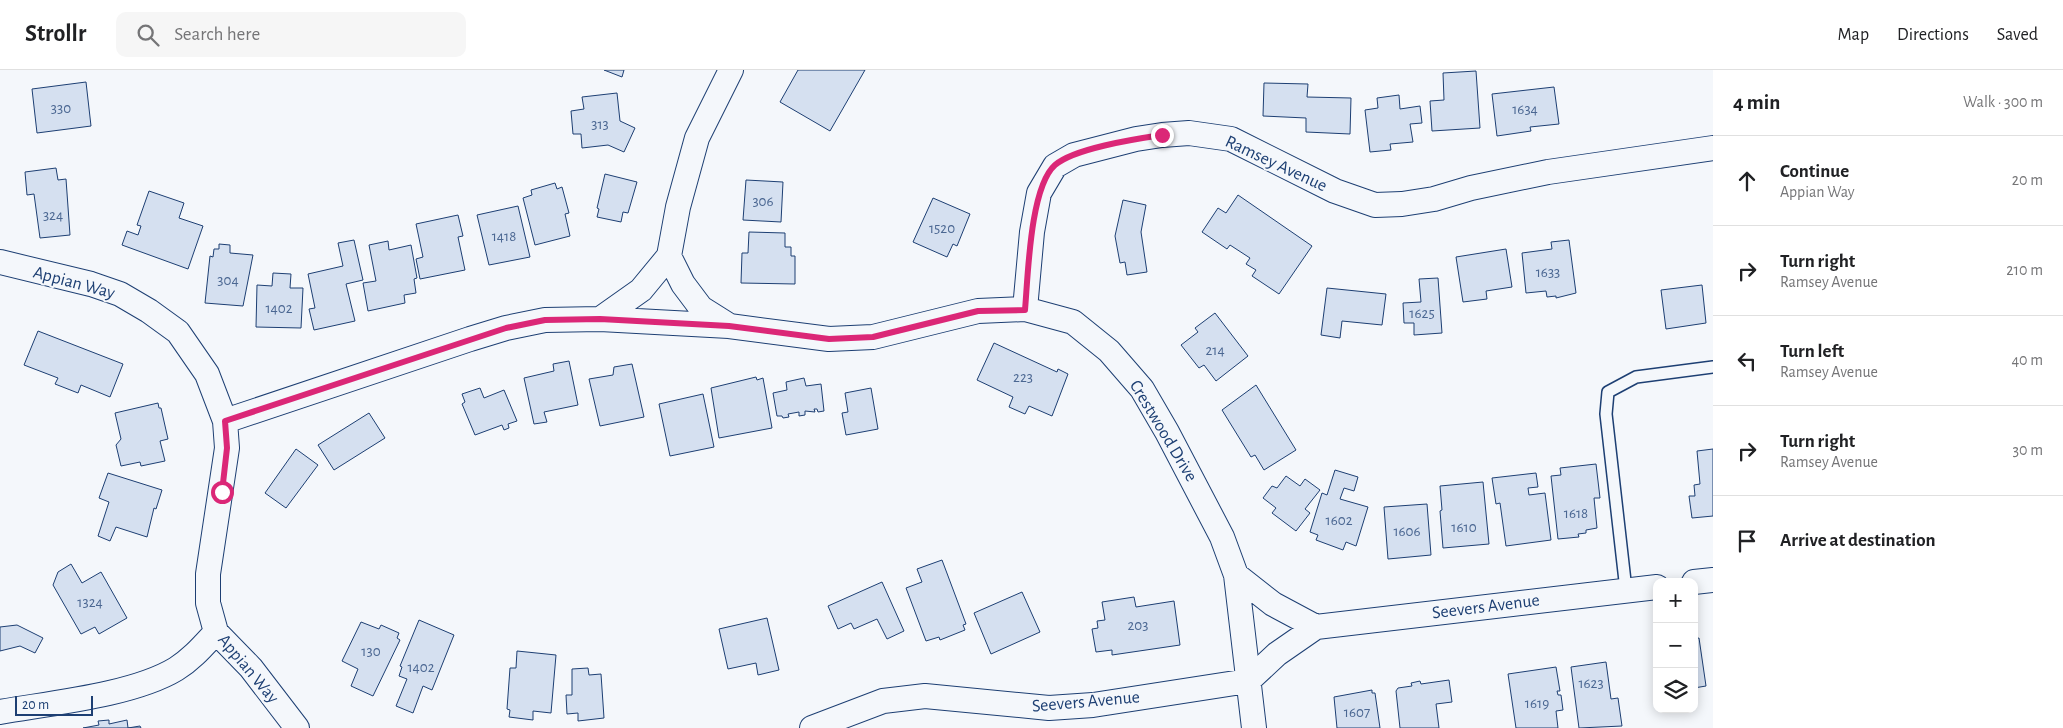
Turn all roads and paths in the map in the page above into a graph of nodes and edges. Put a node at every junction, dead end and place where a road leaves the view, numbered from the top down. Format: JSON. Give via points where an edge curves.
{"nodes":[{"id":1,"x":731,"y":70,"type":"edge"},
{"id":2,"x":1713,"y":148,"type":"edge"},
{"id":3,"x":669,"y":256,"type":"junction"},
{"id":4,"x":0,"y":262,"type":"edge"},
{"id":5,"x":1025,"y":310,"type":"junction"},
{"id":6,"x":600,"y":319,"type":"junction"},
{"id":7,"x":729,"y":326,"type":"junction"},
{"id":8,"x":1713,"y":366,"type":"edge"},
{"id":9,"x":225,"y":421,"type":"junction"},
{"id":10,"x":1236,"y":575,"type":"junction"},
{"id":11,"x":1713,"y":580,"type":"edge"},
{"id":12,"x":1698,"y":582,"type":"edge"},
{"id":13,"x":1653,"y":587,"type":"edge"},
{"id":14,"x":1626,"y":590,"type":"junction"},
{"id":15,"x":1316,"y":628,"type":"junction"},
{"id":16,"x":216,"y":632,"type":"junction"},
{"id":17,"x":1248,"y":681,"type":"junction"},
{"id":18,"x":0,"y":712,"type":"edge"},
{"id":19,"x":297,"y":728,"type":"edge"},
{"id":20,"x":812,"y":728,"type":"edge"},
{"id":21,"x":1254,"y":728,"type":"edge"}],
"edges":[{"from":1,"to":3,"type":"street","via":[[697,138],[678,207]]},
{"from":2,"to":5,"type":"street","name":"Ramsey Avenue","via":[[1548,172],[1434,199],[1375,205],[1335,191],[1232,139],[1189,133],[1136,139],[1074,155],[1055,166],[1039,193]]},
{"from":3,"to":6,"type":"street","via":[[641,290]]},
{"from":3,"to":7,"type":"street","via":[[683,284],[701,308]]},
{"from":4,"to":9,"type":"street","name":"Appian Way","via":[[91,284],[120,294],[150,311],[178,332],[207,374]]},
{"from":5,"to":7,"type":"street","via":[[978,311],[873,337],[829,339]]},
{"from":5,"to":10,"type":"street","name":"Crestwood Drive","via":[[1073,322],[1109,351],[1142,389],[1222,537]]},
{"from":6,"to":7,"type":"street"},
{"from":6,"to":9,"type":"street","via":[[545,320],[506,328]]},
{"from":8,"to":14,"type":"lane","via":[[1636,377],[1608,392],[1606,414]]},
{"from":9,"to":16,"type":"street","name":"Appian Way","via":[[227,448],[208,574],[208,603]]},
{"from":10,"to":15,"type":"street","via":[[1273,604]]},
{"from":10,"to":17,"type":"street","name":"Crestwood Drive"},
{"from":11,"to":12,"type":"street"},
{"from":13,"to":14,"type":"street","name":"Seevers Avenue"},
{"from":14,"to":15,"type":"street","name":"Seevers Avenue"},
{"from":15,"to":17,"type":"street","name":"Seevers Avenue","via":[[1277,654]]},
{"from":16,"to":18,"type":"street","via":[[196,654],[152,681],[107,693]]},
{"from":16,"to":19,"type":"street","name":"Appian Way","via":[[250,668]]},
{"from":17,"to":20,"type":"street","name":"Seevers Avenue","via":[[1093,705],[1049,708],[925,696],[883,701]]},
{"from":17,"to":21,"type":"street","name":"Crestwood Drive"}]}
